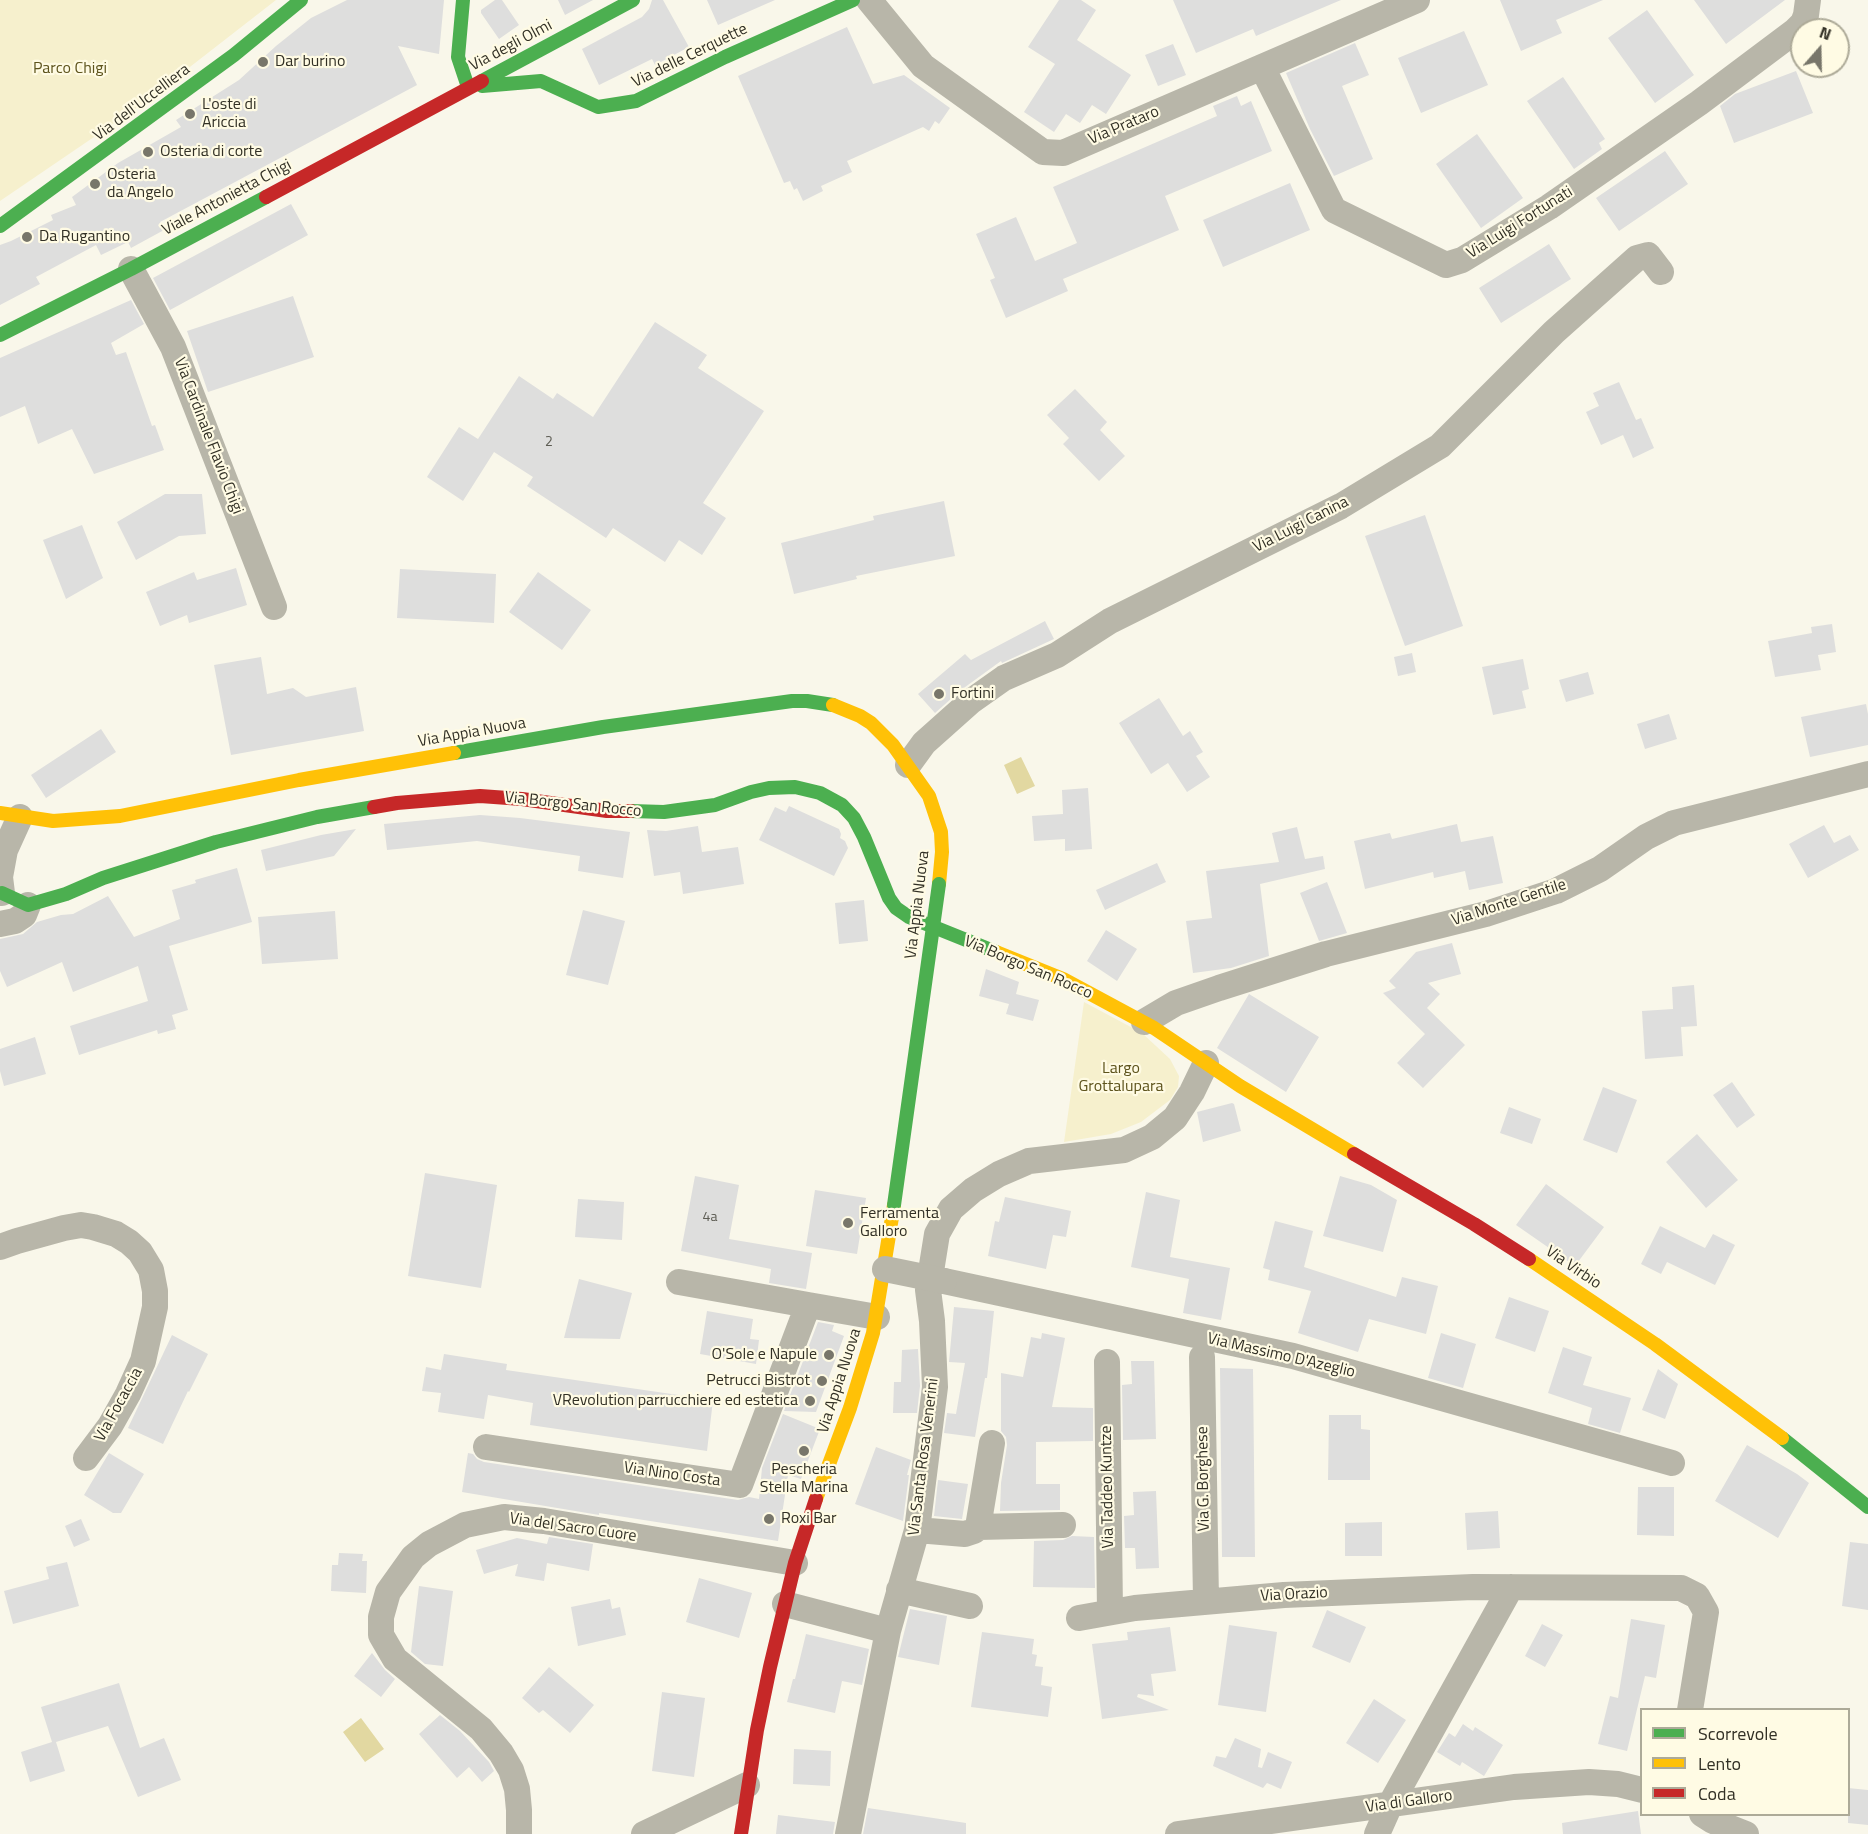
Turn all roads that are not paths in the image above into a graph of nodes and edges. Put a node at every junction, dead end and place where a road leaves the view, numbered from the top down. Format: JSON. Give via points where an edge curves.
{"nodes":[{"id":1,"x":301,"y":0,"type":"edge"},
{"id":2,"x":463,"y":0,"type":"edge"},
{"id":3,"x":633,"y":0,"type":"edge"},
{"id":4,"x":853,"y":0,"type":"edge"},
{"id":5,"x":869,"y":0,"type":"edge"},
{"id":6,"x":1417,"y":0,"type":"edge"},
{"id":7,"x":1808,"y":0,"type":"edge"},
{"id":8,"x":1370,"y":8,"type":"edge"},
{"id":9,"x":1262,"y":67,"type":"junction"},
{"id":10,"x":468,"y":87,"type":"junction"},
{"id":11,"x":0,"y":226,"type":"edge"},
{"id":12,"x":131,"y":269,"type":"junction"},
{"id":13,"x":1661,"y":272,"type":"dead end"},
{"id":14,"x":0,"y":335,"type":"edge"},
{"id":15,"x":274,"y":607,"type":"dead end"},
{"id":16,"x":908,"y":765,"type":"junction"},
{"id":17,"x":1868,"y":774,"type":"edge"},
{"id":18,"x":10,"y":815,"type":"edge"},
{"id":19,"x":1,"y":892,"type":"edge"},
{"id":20,"x":28,"y":905,"type":"junction"},
{"id":21,"x":0,"y":924,"type":"edge"},
{"id":22,"x":1144,"y":1022,"type":"junction"},
{"id":23,"x":1206,"y":1063,"type":"junction"},
{"id":24,"x":0,"y":1247,"type":"edge"},
{"id":25,"x":885,"y":1269,"type":"junction"},
{"id":26,"x":679,"y":1281,"type":"dead end"},
{"id":27,"x":808,"y":1305,"type":"junction"},
{"id":28,"x":877,"y":1317,"type":"junction"},
{"id":29,"x":1202,"y":1357,"type":"dead end"},
{"id":30,"x":1107,"y":1362,"type":"dead end"},
{"id":31,"x":992,"y":1443,"type":"dead end"},
{"id":32,"x":486,"y":1447,"type":"dead end"},
{"id":33,"x":86,"y":1458,"type":"dead end"},
{"id":34,"x":1671,"y":1463,"type":"dead end"},
{"id":35,"x":1868,"y":1507,"type":"edge"},
{"id":36,"x":1063,"y":1525,"type":"dead end"},
{"id":37,"x":978,"y":1527,"type":"junction"},
{"id":38,"x":917,"y":1530,"type":"junction"},
{"id":39,"x":795,"y":1563,"type":"junction"},
{"id":40,"x":1511,"y":1587,"type":"junction"},
{"id":41,"x":899,"y":1590,"type":"junction"},
{"id":42,"x":1206,"y":1601,"type":"junction"},
{"id":43,"x":785,"y":1604,"type":"junction"},
{"id":44,"x":970,"y":1606,"type":"dead end"},
{"id":45,"x":1110,"y":1612,"type":"junction"},
{"id":46,"x":1078,"y":1618,"type":"dead end"},
{"id":47,"x":888,"y":1630,"type":"junction"},
{"id":48,"x":1690,"y":1708,"type":"edge"},
{"id":49,"x":747,"y":1785,"type":"junction"},
{"id":50,"x":1640,"y":1790,"type":"edge"},
{"id":51,"x":1390,"y":1805,"type":"junction"},
{"id":52,"x":1704,"y":1823,"type":"edge"},
{"id":53,"x":519,"y":1834,"type":"edge"},
{"id":54,"x":644,"y":1834,"type":"edge"},
{"id":55,"x":741,"y":1834,"type":"edge"},
{"id":56,"x":848,"y":1834,"type":"edge"},
{"id":57,"x":1178,"y":1834,"type":"edge"},
{"id":58,"x":1377,"y":1834,"type":"edge"},
{"id":59,"x":1746,"y":1834,"type":"edge"}],
"edges":[{"from":1,"to":11,"type":"street","name":"Via dell'Uccelliera","via":[[225,62]]},
{"from":2,"to":10,"type":"street","via":[[458,57]]},
{"from":3,"to":10,"type":"street","name":"Via degli Olmi"},
{"from":4,"to":10,"type":"street","name":"Via delle Cerquette","via":[[636,101],[598,107],[541,81]]},
{"from":5,"to":9,"type":"street","name":"Via Prataro","via":[[923,66],[1042,152],[1063,153]]},
{"from":6,"to":8,"type":"street","name":"Via Prataro"},
{"from":7,"to":9,"type":"street","name":"Via Luigi Fortunati","via":[[1803,24],[1699,103],[1549,207],[1462,260],[1446,265],[1334,210]]},
{"from":8,"to":9,"type":"street","name":"Via Prataro"},
{"from":10,"to":12,"type":"street","name":"Viale Antonietta Chigi"},
{"from":12,"to":14,"type":"street","name":"Viale Antonietta Chigi"},
{"from":12,"to":15,"type":"street","name":"Via Cardinale Flavio Chigi","via":[[173,347]]},
{"from":13,"to":16,"type":"street","name":"Via Luigi Canina","via":[[1648,255],[1637,258],[1554,332],[1440,446],[1341,506],[1110,621],[1057,655],[1004,678],[924,743]]},
{"from":16,"to":18,"type":"street","name":"Via Appia Nuova","via":[[882,733],[860,716],[822,702],[792,701],[603,727],[120,816],[53,821]]},
{"from":16,"to":25,"type":"street","name":"Via Appia Nuova","bridge":true,"via":[[929,796],[942,852]]},
{"from":17,"to":22,"type":"street","name":"Via Monte Gentile","via":[[1674,823],[1556,891],[1486,914],[1326,954],[1176,1003]]},
{"from":18,"to":19,"type":"street"},
{"from":19,"to":20,"type":"street"},
{"from":20,"to":21,"type":"street","name":"Via Borgo San Rocco","via":[[24,915]]},
{"from":20,"to":22,"type":"street","name":"Via Borgo San Rocco","via":[[216,842],[355,809],[480,796],[664,813],[704,807],[778,787],[813,791],[842,805],[864,837],[896,908],[915,920],[1063,979]]},
{"from":22,"to":23,"type":"street"},
{"from":23,"to":35,"type":"street","name":"Via Virbio","via":[[1568,1284],[1765,1425]]},
{"from":23,"to":38,"type":"street","name":"Via Santa Rosa Venerini","via":[[1175,1118],[1152,1137],[1124,1150],[1029,1161],[973,1190],[951,1209],[937,1234],[929,1272],[935,1386]]},
{"from":24,"to":33,"type":"street","name":"Via Focaccia","via":[[64,1228],[93,1227],[129,1242],[151,1270],[155,1307],[143,1361],[110,1426]]},
{"from":25,"to":28,"type":"street","name":"Via Appia Nuova"},
{"from":25,"to":34,"type":"street","name":"Via Massimo D'Azeglio","bridge":true,"via":[[1293,1356]]},
{"from":26,"to":27,"type":"street"},
{"from":27,"to":28,"type":"street"},
{"from":27,"to":32,"type":"street","name":"Via Nino Costa","via":[[740,1485]]},
{"from":28,"to":39,"type":"street","name":"Via Appia Nuova","via":[[850,1408]]},
{"from":29,"to":42,"type":"street","name":"Via G. Borghese"},
{"from":30,"to":45,"type":"street","name":"Via Taddeo Kuntze"},
{"from":31,"to":37,"type":"street"},
{"from":36,"to":37,"type":"street"},
{"from":37,"to":38,"type":"street","via":[[965,1534]]},
{"from":38,"to":41,"type":"street","name":"Via Santa Rosa Venerini"},
{"from":39,"to":43,"type":"street","name":"Via Appia Nuova"},
{"from":39,"to":53,"type":"street","name":"Via del Sacro Cuore","via":[[504,1517],[456,1529],[413,1557],[388,1592],[381,1635],[394,1659],[481,1729],[501,1753],[517,1789]]},
{"from":40,"to":42,"type":"street","name":"Via Orazio"},
{"from":40,"to":48,"type":"street","name":"Via Orazio","via":[[1672,1587],[1690,1591],[1706,1612]]},
{"from":40,"to":51,"type":"street"},
{"from":41,"to":44,"type":"street"},
{"from":41,"to":47,"type":"street","name":"Via Santa Rosa Venerini"},
{"from":42,"to":45,"type":"street","name":"Via Orazio"},
{"from":43,"to":47,"type":"street"},
{"from":43,"to":49,"type":"street","name":"Via Appia Nuova"},
{"from":45,"to":46,"type":"street","name":"Via Orazio"},
{"from":47,"to":56,"type":"street","name":"Via Santa Rosa Venerini"},
{"from":49,"to":54,"type":"street"},
{"from":49,"to":55,"type":"street","name":"Via Appia Nuova"},
{"from":50,"to":51,"type":"street","name":"Via di Galloro","via":[[1618,1784],[1573,1782]]},
{"from":51,"to":57,"type":"street","name":"Via di Galloro"},
{"from":51,"to":58,"type":"street"},
{"from":52,"to":59,"type":"street"}]}
